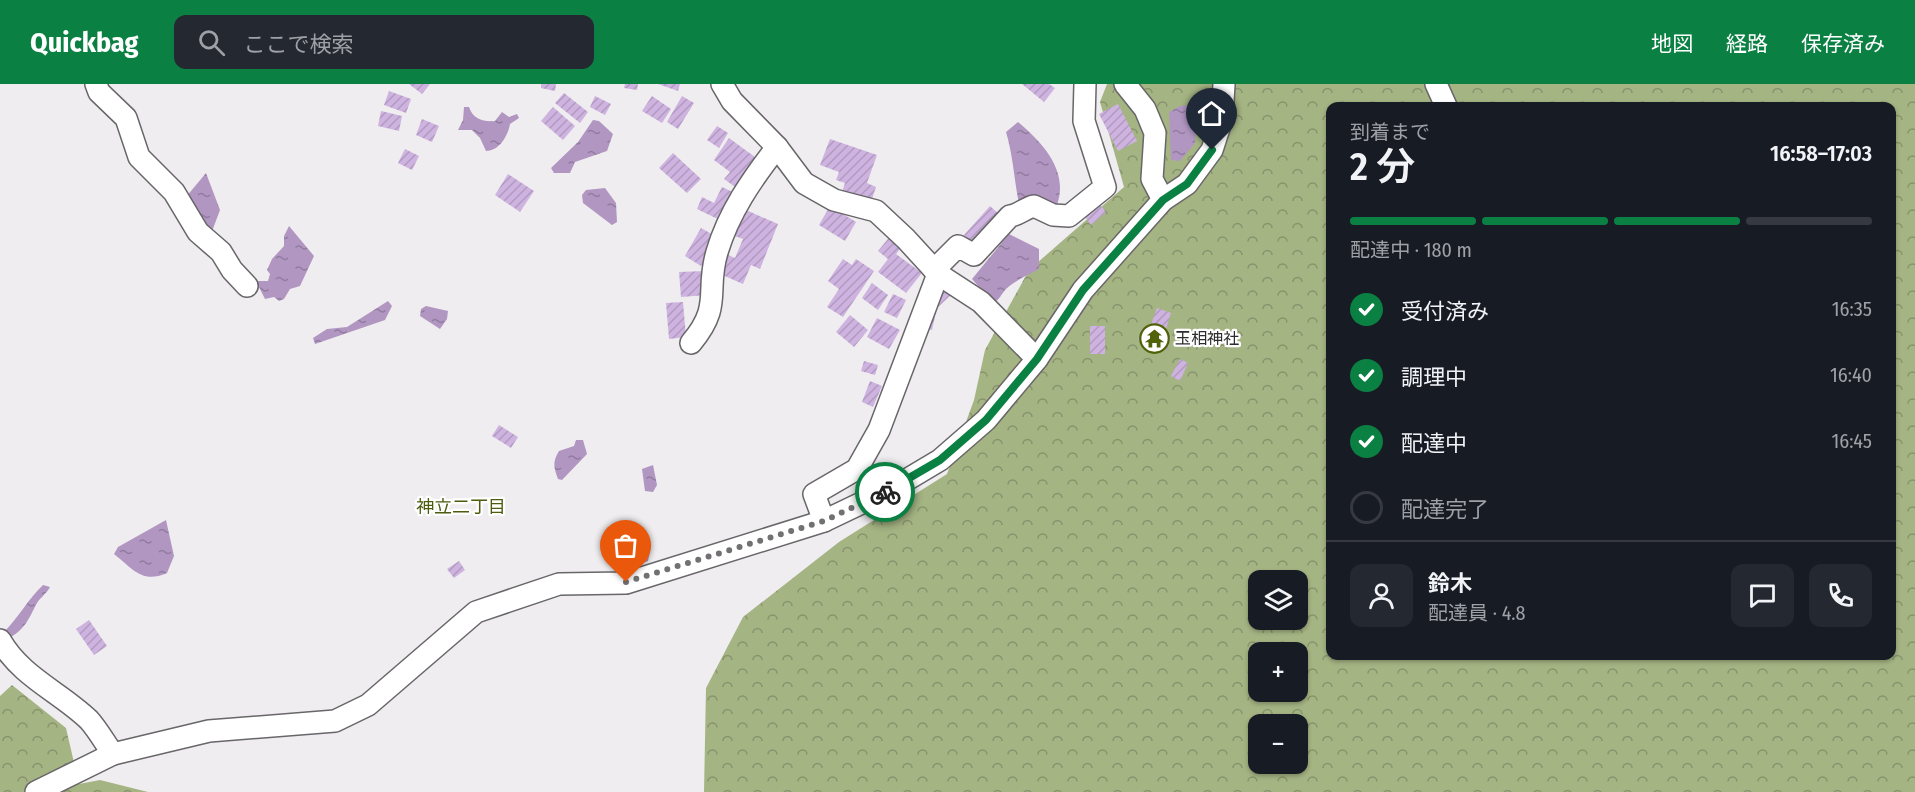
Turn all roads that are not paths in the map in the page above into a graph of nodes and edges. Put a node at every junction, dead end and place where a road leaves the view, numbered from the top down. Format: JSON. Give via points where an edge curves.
{"nodes":[{"id":1,"x":96,"y":84,"type":"edge"},
{"id":2,"x":722,"y":84,"type":"edge"},
{"id":3,"x":1085,"y":84,"type":"edge"},
{"id":4,"x":1125,"y":84,"type":"edge"},
{"id":5,"x":1224,"y":84,"type":"edge"},
{"id":6,"x":1436,"y":84,"type":"edge"},
{"id":7,"x":1444,"y":102,"type":"edge"},
{"id":8,"x":777,"y":147,"type":"junction"},
{"id":9,"x":1163,"y":200,"type":"junction"},
{"id":10,"x":936,"y":272,"type":"junction"},
{"id":11,"x":247,"y":286,"type":"dead end"},
{"id":12,"x":691,"y":343,"type":"dead end"},
{"id":13,"x":1037,"y":359,"type":"junction"},
{"id":14,"x":824,"y":521,"type":"junction"},
{"id":15,"x":0,"y":640,"type":"edge"},
{"id":16,"x":113,"y":754,"type":"junction"},
{"id":17,"x":36,"y":792,"type":"edge"}],
"edges":[{"from":1,"to":11,"type":"street","via":[[104,98],[126,118],[139,158],[174,192],[198,232],[221,252]]},
{"from":2,"to":8,"type":"street","via":[[753,125]]},
{"from":3,"to":10,"type":"street","via":[[1084,121],[1105,187],[1070,216],[1053,215],[1034,206],[1023,208],[1016,216],[1010,216],[974,255],[958,246]]},
{"from":4,"to":9,"type":"street","via":[[1145,109],[1155,133],[1152,179]]},
{"from":5,"to":9,"type":"street","via":[[1222,119],[1212,150],[1187,184]]},
{"from":6,"to":7,"type":"street"},
{"from":8,"to":10,"type":"street","via":[[804,183],[834,200],[876,210]]},
{"from":8,"to":12,"type":"street","via":[[743,191],[728,225],[713,269],[711,314]]},
{"from":9,"to":13,"type":"street","via":[[1083,290]]},
{"from":10,"to":13,"type":"street","via":[[981,302]]},
{"from":10,"to":14,"type":"street","via":[[879,430],[857,469],[814,494]]},
{"from":13,"to":14,"type":"street","via":[[986,420],[940,460]]},
{"from":14,"to":16,"type":"street","via":[[626,582],[560,584],[476,612],[368,705],[335,721],[209,731]]},
{"from":15,"to":16,"type":"street","via":[[29,674],[89,721]]},
{"from":16,"to":17,"type":"street"}]}
